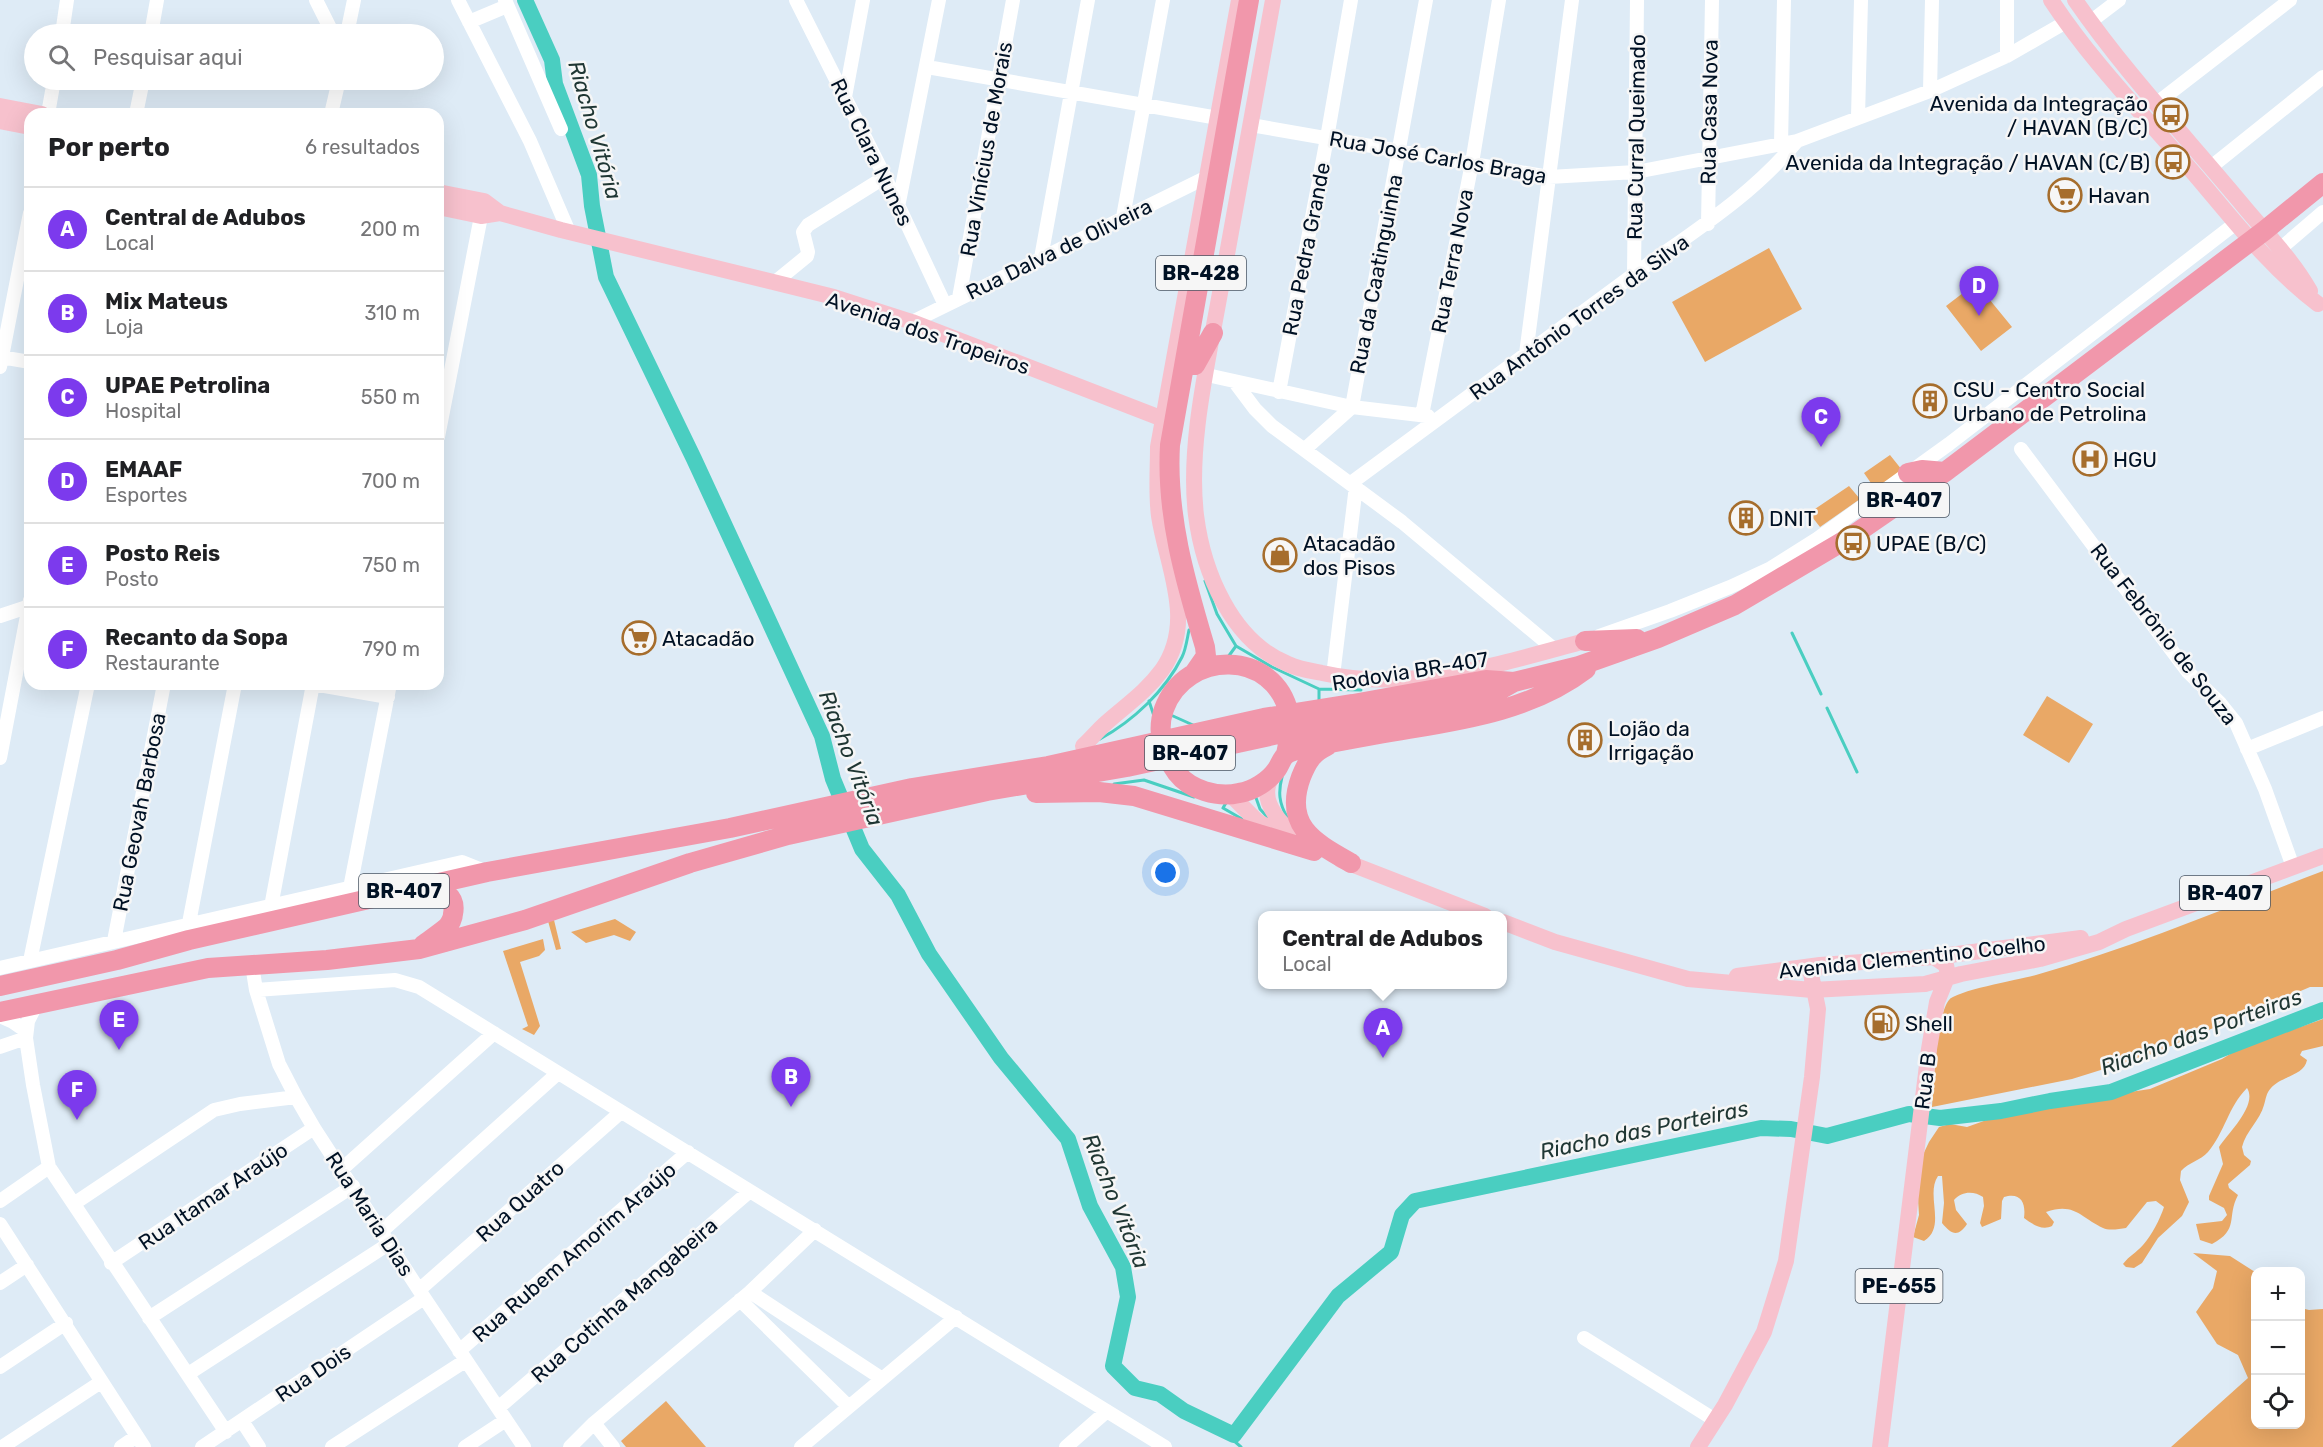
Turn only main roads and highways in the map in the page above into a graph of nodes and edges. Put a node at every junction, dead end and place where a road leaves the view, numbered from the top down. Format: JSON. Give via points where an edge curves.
{"nodes":[{"id":1,"x":1239,"y":0,"type":"edge"},
{"id":2,"x":1249,"y":0,"type":"edge"},
{"id":3,"x":1260,"y":0,"type":"edge"},
{"id":4,"x":1273,"y":0,"type":"edge"},
{"id":5,"x":2051,"y":0,"type":"edge"},
{"id":6,"x":2076,"y":0,"type":"edge"},
{"id":7,"x":0,"y":106,"type":"edge"},
{"id":8,"x":24,"y":111,"type":"edge"},
{"id":9,"x":0,"y":121,"type":"edge"},
{"id":10,"x":24,"y":126,"type":"edge"},
{"id":11,"x":2323,"y":183,"type":"edge"},
{"id":12,"x":444,"y":194,"type":"edge"},
{"id":13,"x":444,"y":207,"type":"edge"},
{"id":14,"x":482,"y":208,"type":"junction"},
{"id":15,"x":1205,"y":218,"type":"junction"},
{"id":16,"x":2258,"y":236,"type":"junction"},
{"id":17,"x":2320,"y":307,"type":"edge"},
{"id":18,"x":1213,"y":333,"type":"joint"},
{"id":19,"x":1201,"y":370,"type":"junction"},
{"id":20,"x":1163,"y":419,"type":"junction"},
{"id":21,"x":1945,"y":472,"type":"junction"},
{"id":22,"x":1158,"y":473,"type":"junction"},
{"id":23,"x":1908,"y":473,"type":"road end"},
{"id":24,"x":1170,"y":494,"type":"junction"},
{"id":25,"x":1658,"y":638,"type":"junction"},
{"id":26,"x":1585,"y":641,"type":"joint"},
{"id":27,"x":1599,"y":659,"type":"junction"},
{"id":28,"x":1223,"y":663,"type":"junction"},
{"id":29,"x":1195,"y":672,"type":"junction"},
{"id":30,"x":1446,"y":690,"type":"junction"},
{"id":31,"x":1280,"y":692,"type":"junction"},
{"id":32,"x":1161,"y":718,"type":"junction"},
{"id":33,"x":1332,"y":743,"type":"junction"},
{"id":34,"x":1083,"y":746,"type":"junction"},
{"id":35,"x":1286,"y":754,"type":"junction"},
{"id":36,"x":1175,"y":770,"type":"junction"},
{"id":37,"x":1275,"y":772,"type":"junction"},
{"id":38,"x":1036,"y":793,"type":"junction"},
{"id":39,"x":886,"y":794,"type":"junction"},
{"id":40,"x":1230,"y":794,"type":"junction"},
{"id":41,"x":905,"y":810,"type":"junction"},
{"id":42,"x":809,"y":824,"type":"junction"},
{"id":43,"x":1314,"y":851,"type":"junction"},
{"id":44,"x":2323,"y":856,"type":"edge"},
{"id":45,"x":1351,"y":863,"type":"junction"},
{"id":46,"x":426,"y":885,"type":"junction"},
{"id":47,"x":1475,"y":911,"type":"edge"},
{"id":48,"x":1507,"y":924,"type":"edge"},
{"id":49,"x":2126,"y":929,"type":"junction"},
{"id":50,"x":419,"y":949,"type":"junction"},
{"id":51,"x":1934,"y":957,"type":"junction"},
{"id":52,"x":1820,"y":965,"type":"junction"},
{"id":53,"x":1947,"y":977,"type":"junction"},
{"id":54,"x":1697,"y":981,"type":"junction"},
{"id":55,"x":0,"y":986,"type":"edge"},
{"id":56,"x":1812,"y":990,"type":"junction"},
{"id":57,"x":0,"y":1014,"type":"edge"},
{"id":58,"x":1698,"y":1447,"type":"edge"},
{"id":59,"x":1880,"y":1447,"type":"edge"}],
"edges":[{"from":1,"to":15,"type":"main road","via":[[1207,177]]},
{"from":2,"to":15,"type":"highway","number":"BR-428"},
{"from":3,"to":19,"type":"highway","number":"BR-428"},
{"from":4,"to":18,"type":"main road"},
{"from":5,"to":16,"type":"main road","via":[[2236,223]]},
{"from":6,"to":16,"type":"main road","via":[[2090,22],[2211,166]]},
{"from":7,"to":8,"type":"main road"},
{"from":9,"to":10,"type":"main road"},
{"from":11,"to":16,"type":"highway","number":"BR-407"},
{"from":12,"to":14,"type":"main road"},
{"from":13,"to":14,"type":"main road"},
{"from":14,"to":20,"type":"main road","name":"Avenida dos Tropeiros","via":[[834,297],[912,322]]},
{"from":15,"to":20,"type":"main road"},
{"from":15,"to":24,"type":"highway","number":"BR-428","via":[[1170,445]]},
{"from":16,"to":17,"type":"main road","via":[[2297,288]]},
{"from":16,"to":17,"type":"main road","via":[[2280,249]]},
{"from":16,"to":21,"type":"highway","number":"BR-407"},
{"from":18,"to":19,"type":"highway"},
{"from":19,"to":28,"type":"highway","number":"BR-428","via":[[1180,449],[1179,474],[1187,544],[1214,654]]},
{"from":19,"to":30,"type":"main road","via":[[1193,471],[1196,514],[1209,572],[1233,617],[1249,637],[1287,664],[1333,676]]},
{"from":20,"to":22,"type":"main road"},
{"from":21,"to":23,"type":"highway"},
{"from":21,"to":25,"type":"highway","number":"BR-407","via":[[1852,536],[1735,605]]},
{"from":22,"to":24,"type":"highway"},
{"from":22,"to":34,"type":"main road","via":[[1159,514],[1180,608],[1179,630],[1162,669],[1141,694]]},
{"from":24,"to":29,"type":"highway","number":"BR-428","via":[[1178,546],[1205,647],[1206,656]]},
{"from":25,"to":26,"type":"highway"},
{"from":25,"to":27,"type":"highway","number":"BR-407"},
{"from":26,"to":30,"type":"main road"},
{"from":27,"to":30,"type":"highway","name":"Rodovia BR-407","number":"BR-407","via":[[1514,682],[1490,696]]},
{"from":27,"to":33,"type":"highway","number":"BR-407","via":[[1574,679],[1526,703],[1431,726]]},
{"from":28,"to":29,"type":"highway"},
{"from":28,"to":31,"type":"highway","via":[[1245,666],[1265,676]]},
{"from":29,"to":32,"type":"highway","via":[[1168,697]]},
{"from":30,"to":31,"type":"highway","number":"BR-407","via":[[1313,702]]},
{"from":30,"to":39,"type":"highway","name":"Rodovia BR-407","number":"BR-407","via":[[1264,718],[1092,757]]},
{"from":30,"to":41,"type":"highway","name":"Rodovia BR-407","number":"BR-407","via":[[1306,728]]},
{"from":31,"to":35,"type":"highway","via":[[1289,712],[1291,734]]},
{"from":32,"to":34,"type":"highway","number":"BR-407","via":[[1154,732],[1140,740]]},
{"from":32,"to":36,"type":"highway","via":[[1161,740],[1167,760]]},
{"from":33,"to":35,"type":"highway","number":"BR-407"},
{"from":33,"to":45,"type":"highway","via":[[1308,762],[1296,792],[1295,807],[1312,840]]},
{"from":34,"to":39,"type":"highway","number":"BR-407","via":[[920,779]]},
{"from":35,"to":37,"type":"highway"},
{"from":36,"to":38,"type":"highway","number":"BR-407","via":[[1162,767]]},
{"from":36,"to":40,"type":"highway","via":[[1198,789]]},
{"from":37,"to":40,"type":"highway","via":[[1259,786]]},
{"from":37,"to":45,"type":"main road","via":[[1268,784],[1268,795],[1281,823],[1303,840]]},
{"from":38,"to":41,"type":"highway","number":"BR-407","via":[[915,813]]},
{"from":38,"to":43,"type":"highway","via":[[1134,796]]},
{"from":39,"to":42,"type":"highway","name":"Rodovia BR-407","number":"BR-407"},
{"from":40,"to":43,"type":"main road","via":[[1270,830]]},
{"from":41,"to":42,"type":"highway","name":"Rodovia BR-407","number":"BR-407"},
{"from":42,"to":46,"type":"highway","number":"BR-407","via":[[722,829]]},
{"from":42,"to":50,"type":"highway","number":"BR-407","via":[[525,920]]},
{"from":43,"to":45,"type":"main road"},
{"from":44,"to":49,"type":"main road","name":"Avenida Clementino Coelho","number":"BR-407"},
{"from":45,"to":47,"type":"main road"},
{"from":46,"to":50,"type":"highway","via":[[450,897],[453,915],[447,927]]},
{"from":46,"to":55,"type":"highway","number":"BR-407","via":[[270,913],[117,960]]},
{"from":48,"to":54,"type":"main road","name":"Avenida Clementino Coelho","number":"BR-407","via":[[1555,942]]},
{"from":49,"to":51,"type":"main road","name":"Avenida Clementino Coelho","number":"BR-407"},
{"from":49,"to":53,"type":"main road","name":"Avenida Clementino Coelho","number":"BR-407","via":[[2099,942],[2040,959]]},
{"from":50,"to":57,"type":"highway","number":"BR-407","via":[[179,973]]},
{"from":51,"to":52,"type":"main road","name":"Avenida Clementino Coelho","number":"BR-407"},
{"from":51,"to":53,"type":"main road","via":[[1946,965]]},
{"from":52,"to":54,"type":"main road","name":"Avenida Clementino Coelho","number":"BR-407"},
{"from":52,"to":56,"type":"main road","via":[[1811,974]]},
{"from":53,"to":56,"type":"main road","name":"Avenida Clementino Coelho","number":"BR-407","via":[[1925,984]]},
{"from":53,"to":59,"type":"main road","name":"Rua B","number":"PE-655","via":[[1937,1002]]},
{"from":54,"to":56,"type":"main road","name":"Avenida Clementino Coelho","number":"BR-407"},
{"from":56,"to":58,"type":"main road","via":[[1818,1009],[1812,1077],[1786,1261],[1764,1332]]}]}
